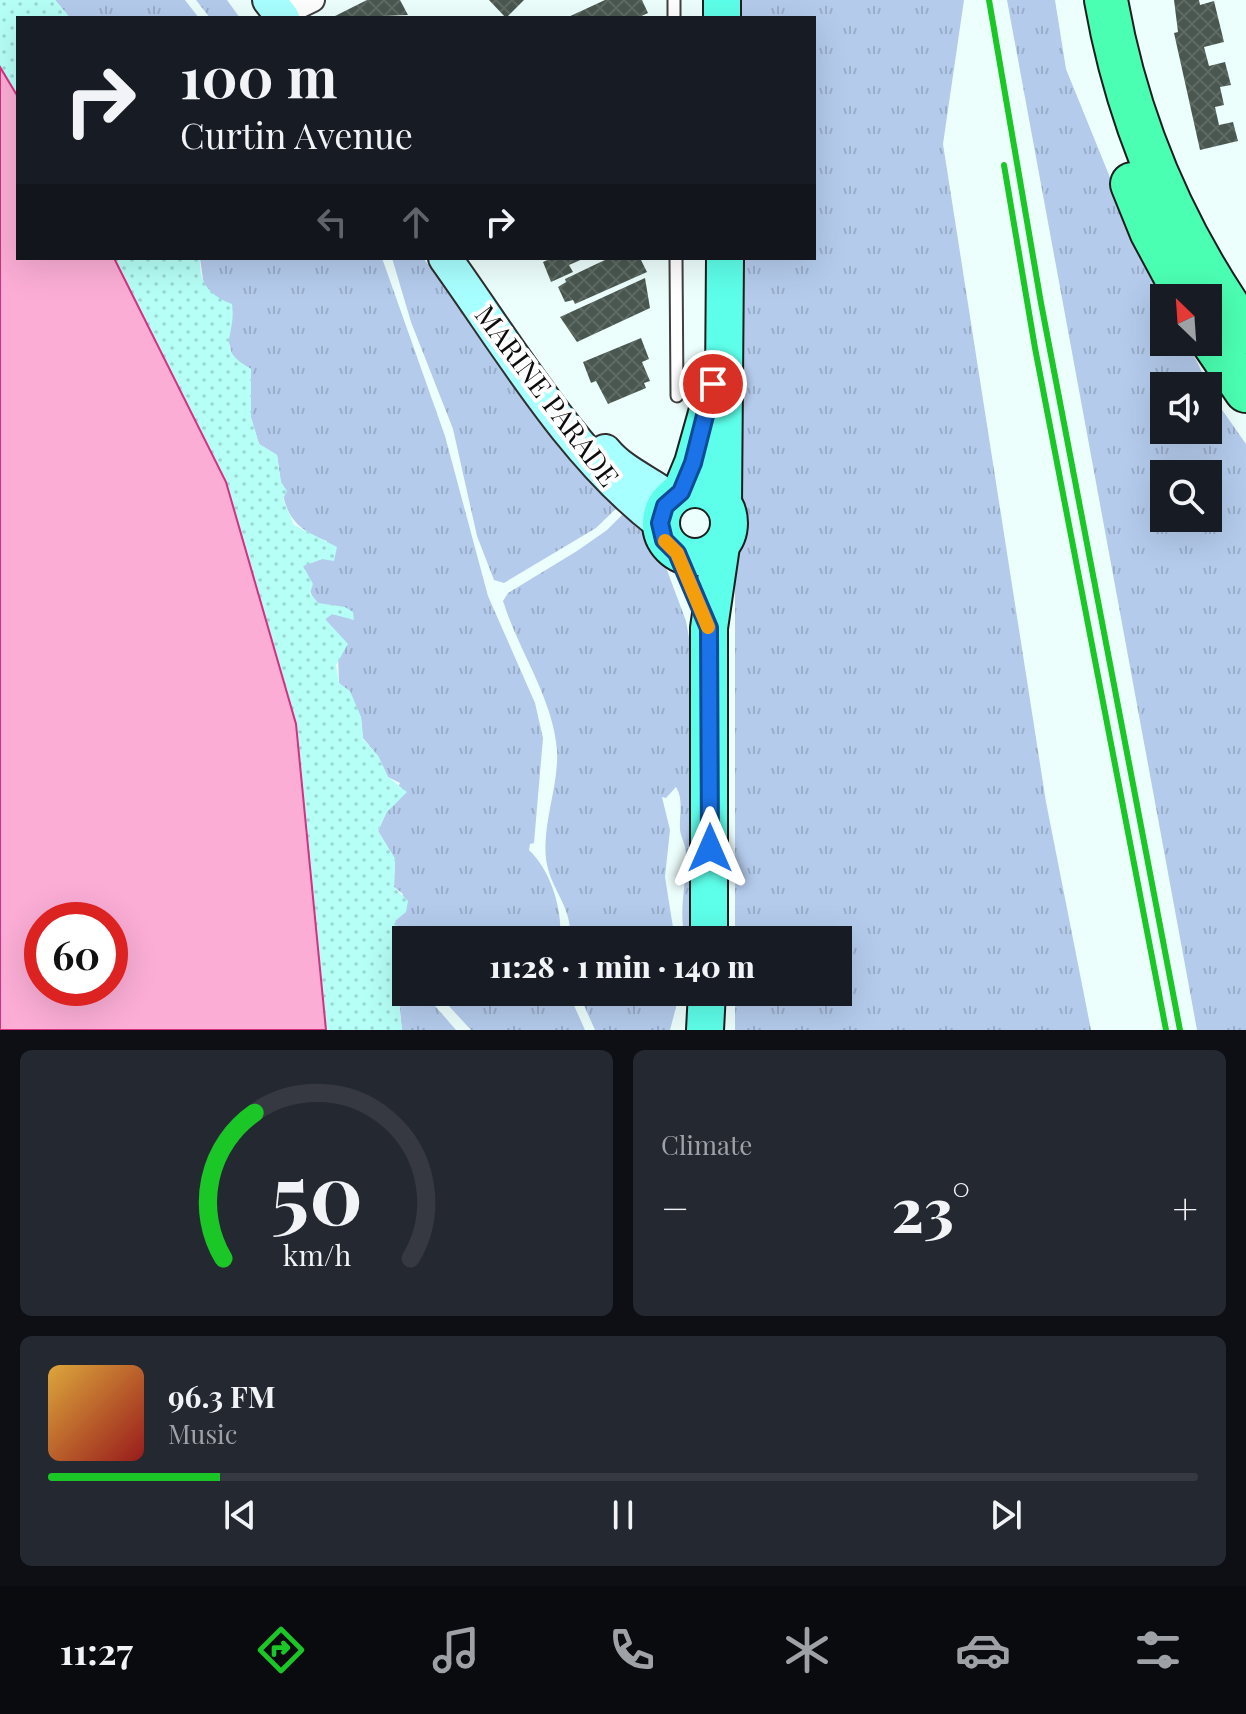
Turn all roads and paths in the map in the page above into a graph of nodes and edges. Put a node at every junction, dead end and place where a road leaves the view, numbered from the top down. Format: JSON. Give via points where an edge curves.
{"nodes":[{"id":1,"x":251,"y":0,"type":"edge"},
{"id":2,"x":313,"y":0,"type":"edge"},
{"id":3,"x":1084,"y":0,"type":"edge"},
{"id":4,"x":1106,"y":0,"type":"edge"},
{"id":5,"x":275,"y":14,"type":"edge"},
{"id":6,"x":446,"y":260,"type":"edge"},
{"id":7,"x":465,"y":260,"type":"edge"},
{"id":8,"x":676,"y":260,"type":"edge"},
{"id":9,"x":725,"y":260,"type":"edge"},
{"id":10,"x":1180,"y":284,"type":"edge"},
{"id":11,"x":1246,"y":332,"type":"edge"},
{"id":12,"x":726,"y":334,"type":"junction"},
{"id":13,"x":1222,"y":356,"type":"edge"},
{"id":14,"x":1246,"y":391,"type":"edge"},
{"id":15,"x":677,"y":396,"type":"dead end"},
{"id":16,"x":723,"y":504,"type":"junction"},
{"id":17,"x":672,"y":517,"type":"junction"},
{"id":18,"x":721,"y":546,"type":"junction"},
{"id":19,"x":709,"y":628,"type":"junction"},
{"id":20,"x":709,"y":926,"type":"edge"},
{"id":21,"x":706,"y":1006,"type":"edge"},
{"id":22,"x":705,"y":1030,"type":"edge"}],
"edges":[{"from":1,"to":5,"type":"main road"},
{"from":2,"to":5,"type":"street"},
{"from":3,"to":10,"type":"highway","via":[[1134,192]]},
{"from":4,"to":11,"type":"highway","via":[[1148,155],[1200,259]]},
{"from":6,"to":17,"type":"main road","name":"MARINE PARADE","via":[[582,447],[629,499]]},
{"from":7,"to":17,"type":"main road","name":"MARINE PARADE","via":[[617,465],[645,479]]},
{"from":8,"to":15,"type":"lane"},
{"from":9,"to":12,"type":"main road"},
{"from":12,"to":16,"type":"main road"},
{"from":12,"to":17,"type":"main road","via":[[708,417]]},
{"from":13,"to":14,"type":"highway"},
{"from":16,"to":17,"type":"main road","via":[[704,490]]},
{"from":16,"to":18,"type":"main road","via":[[729,525]]},
{"from":17,"to":18,"type":"main road","via":[[705,556]]},
{"from":17,"to":19,"type":"main road"},
{"from":18,"to":19,"type":"main road"},
{"from":19,"to":20,"type":"main road"},
{"from":21,"to":22,"type":"main road"}]}
